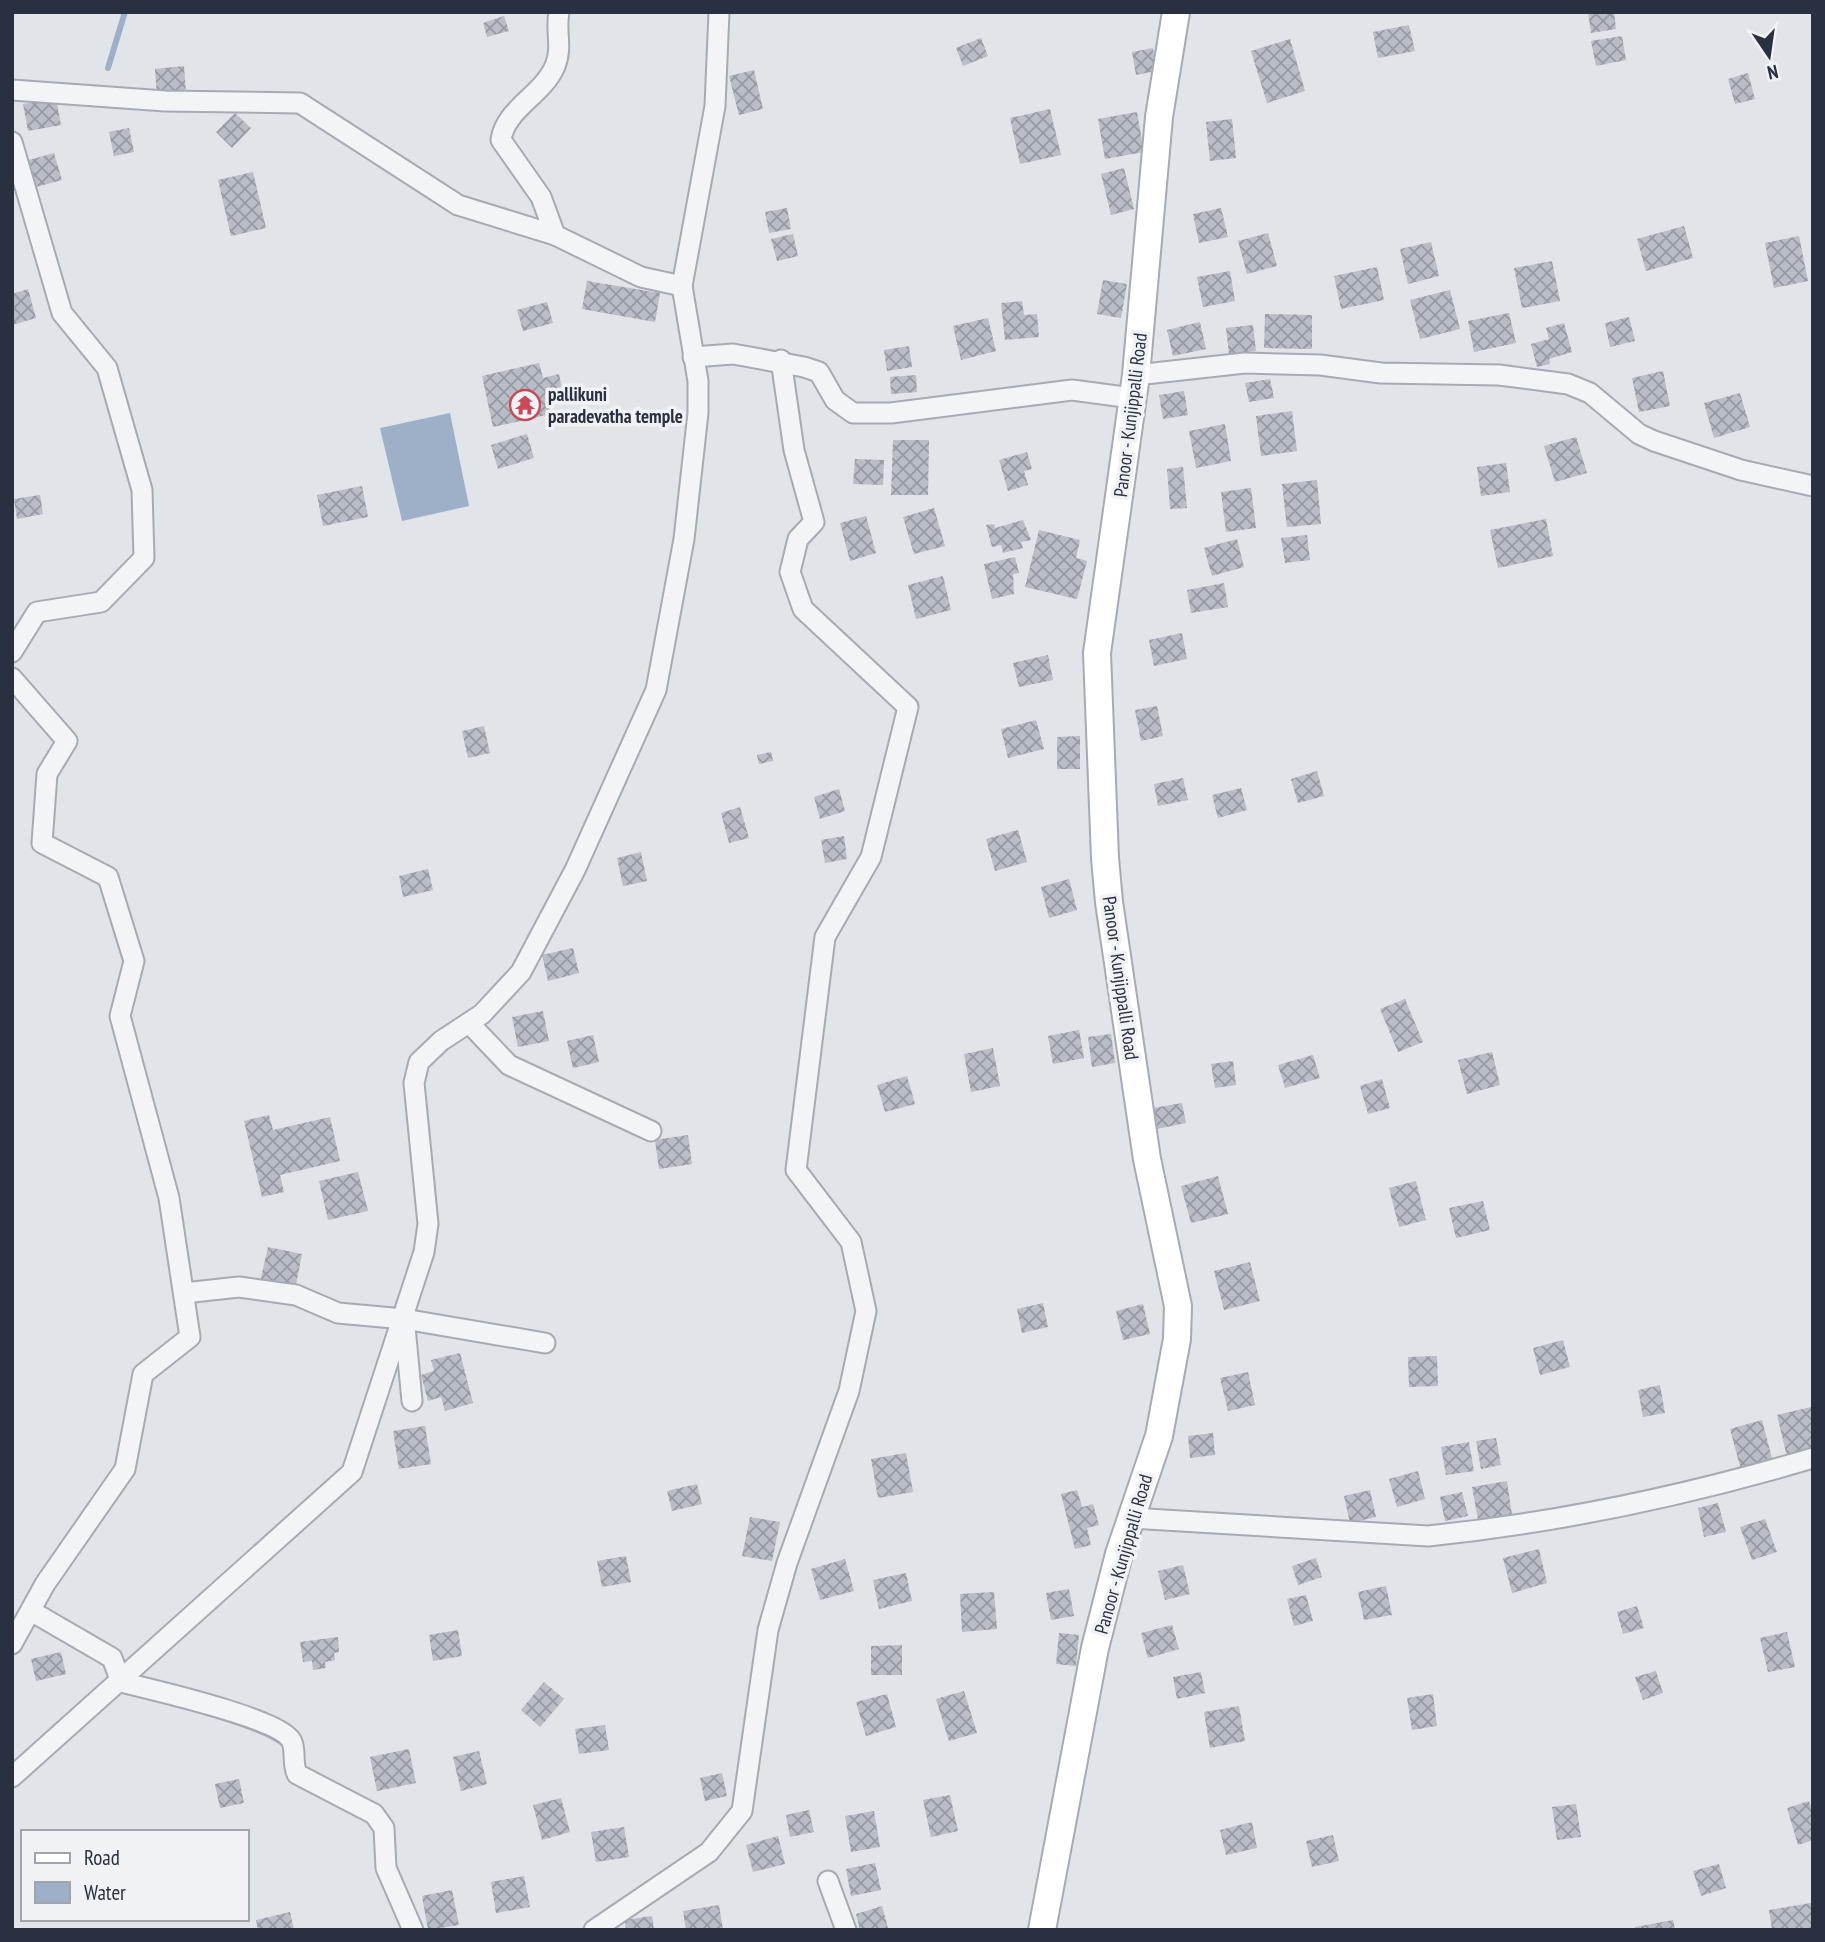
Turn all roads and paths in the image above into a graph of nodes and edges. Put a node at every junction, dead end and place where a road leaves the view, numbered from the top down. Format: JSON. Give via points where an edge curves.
{"nodes":[{"id":1,"x":559,"y":12,"type":"edge"},
{"id":2,"x":719,"y":12,"type":"edge"},
{"id":3,"x":1176,"y":12,"type":"edge"},
{"id":4,"x":12,"y":89,"type":"edge"},
{"id":5,"x":12,"y":142,"type":"edge"},
{"id":6,"x":555,"y":235,"type":"junction"},
{"id":7,"x":682,"y":286,"type":"junction"},
{"id":8,"x":692,"y":357,"type":"junction"},
{"id":9,"x":782,"y":360,"type":"junction"},
{"id":10,"x":1134,"y":386,"type":"junction"},
{"id":11,"x":1813,"y":486,"type":"edge"},
{"id":12,"x":12,"y":652,"type":"edge"},
{"id":13,"x":12,"y":678,"type":"edge"},
{"id":14,"x":469,"y":1023,"type":"junction"},
{"id":15,"x":651,"y":1131,"type":"dead end"},
{"id":16,"x":184,"y":1293,"type":"junction"},
{"id":17,"x":404,"y":1319,"type":"junction"},
{"id":18,"x":545,"y":1343,"type":"dead end"},
{"id":19,"x":412,"y":1401,"type":"dead end"},
{"id":20,"x":1813,"y":1458,"type":"edge"},
{"id":21,"x":1131,"y":1518,"type":"junction"},
{"id":22,"x":31,"y":1611,"type":"junction"},
{"id":23,"x":12,"y":1644,"type":"edge"},
{"id":24,"x":121,"y":1682,"type":"junction"},
{"id":25,"x":12,"y":1777,"type":"edge"},
{"id":26,"x":828,"y":1881,"type":"dead end"},
{"id":27,"x":413,"y":1930,"type":"edge"},
{"id":28,"x":594,"y":1930,"type":"edge"},
{"id":29,"x":846,"y":1930,"type":"edge"},
{"id":30,"x":1042,"y":1930,"type":"edge"}],
"edges":[{"from":1,"to":6,"type":"street","via":[[561,45],[555,66],[546,82],[502,127],[501,140],[541,197]]},
{"from":2,"to":7,"type":"street","via":[[715,106]]},
{"from":3,"to":10,"type":"main road","name":"Panoor - Kunjippalli Road","via":[[1159,117]]},
{"from":4,"to":6,"type":"street","via":[[165,101],[300,103],[458,205]]},
{"from":5,"to":12,"type":"street","via":[[62,313],[107,368],[142,490],[144,558],[101,602],[37,612]]},
{"from":6,"to":7,"type":"street","via":[[641,277]]},
{"from":7,"to":8,"type":"street"},
{"from":8,"to":9,"type":"street","via":[[733,354]]},
{"from":8,"to":14,"type":"street","via":[[698,413],[684,539],[656,690],[575,870],[521,972]]},
{"from":9,"to":10,"type":"street","via":[[819,372],[835,401],[853,413],[891,413]]},
{"from":9,"to":28,"type":"street","via":[[794,450],[814,522],[798,539],[790,572],[803,609],[908,708],[871,857],[825,937],[796,1170],[851,1242],[866,1311],[849,1391],[787,1563],[768,1630],[742,1811],[709,1852]]},
{"from":10,"to":11,"type":"street","via":[[1245,363],[1320,365],[1381,373],[1499,375],[1568,384],[1590,393],[1654,441],[1741,470]]},
{"from":10,"to":21,"type":"main road","name":"Panoor - Kunjippalli Road","via":[[1097,653],[1103,832],[1147,1159],[1178,1306],[1177,1339],[1158,1436]]},
{"from":13,"to":16,"type":"street","via":[[67,741],[47,774],[42,843],[108,877],[134,961],[120,1016],[169,1198]]},
{"from":14,"to":15,"type":"street","via":[[509,1065]]},
{"from":14,"to":17,"type":"street","via":[[419,1062],[414,1083],[428,1224]]},
{"from":16,"to":17,"type":"street","via":[[239,1287],[296,1295],[338,1314]]},
{"from":16,"to":22,"type":"street","via":[[190,1337],[143,1374],[125,1469]]},
{"from":17,"to":18,"type":"street"},
{"from":17,"to":19,"type":"street"},
{"from":17,"to":24,"type":"street","via":[[352,1472]]},
{"from":20,"to":21,"type":"street","via":[[1663,1497],[1428,1536]]},
{"from":21,"to":30,"type":"main road","name":"Panoor - Kunjippalli Road","via":[[1095,1648]]},
{"from":22,"to":23,"type":"street"},
{"from":22,"to":24,"type":"street","via":[[112,1658]]},
{"from":24,"to":25,"type":"street"},
{"from":24,"to":27,"type":"street","via":[[251,1717],[287,1735],[297,1773],[374,1814],[379,1821],[386,1868]]},
{"from":26,"to":29,"type":"street"}]}
